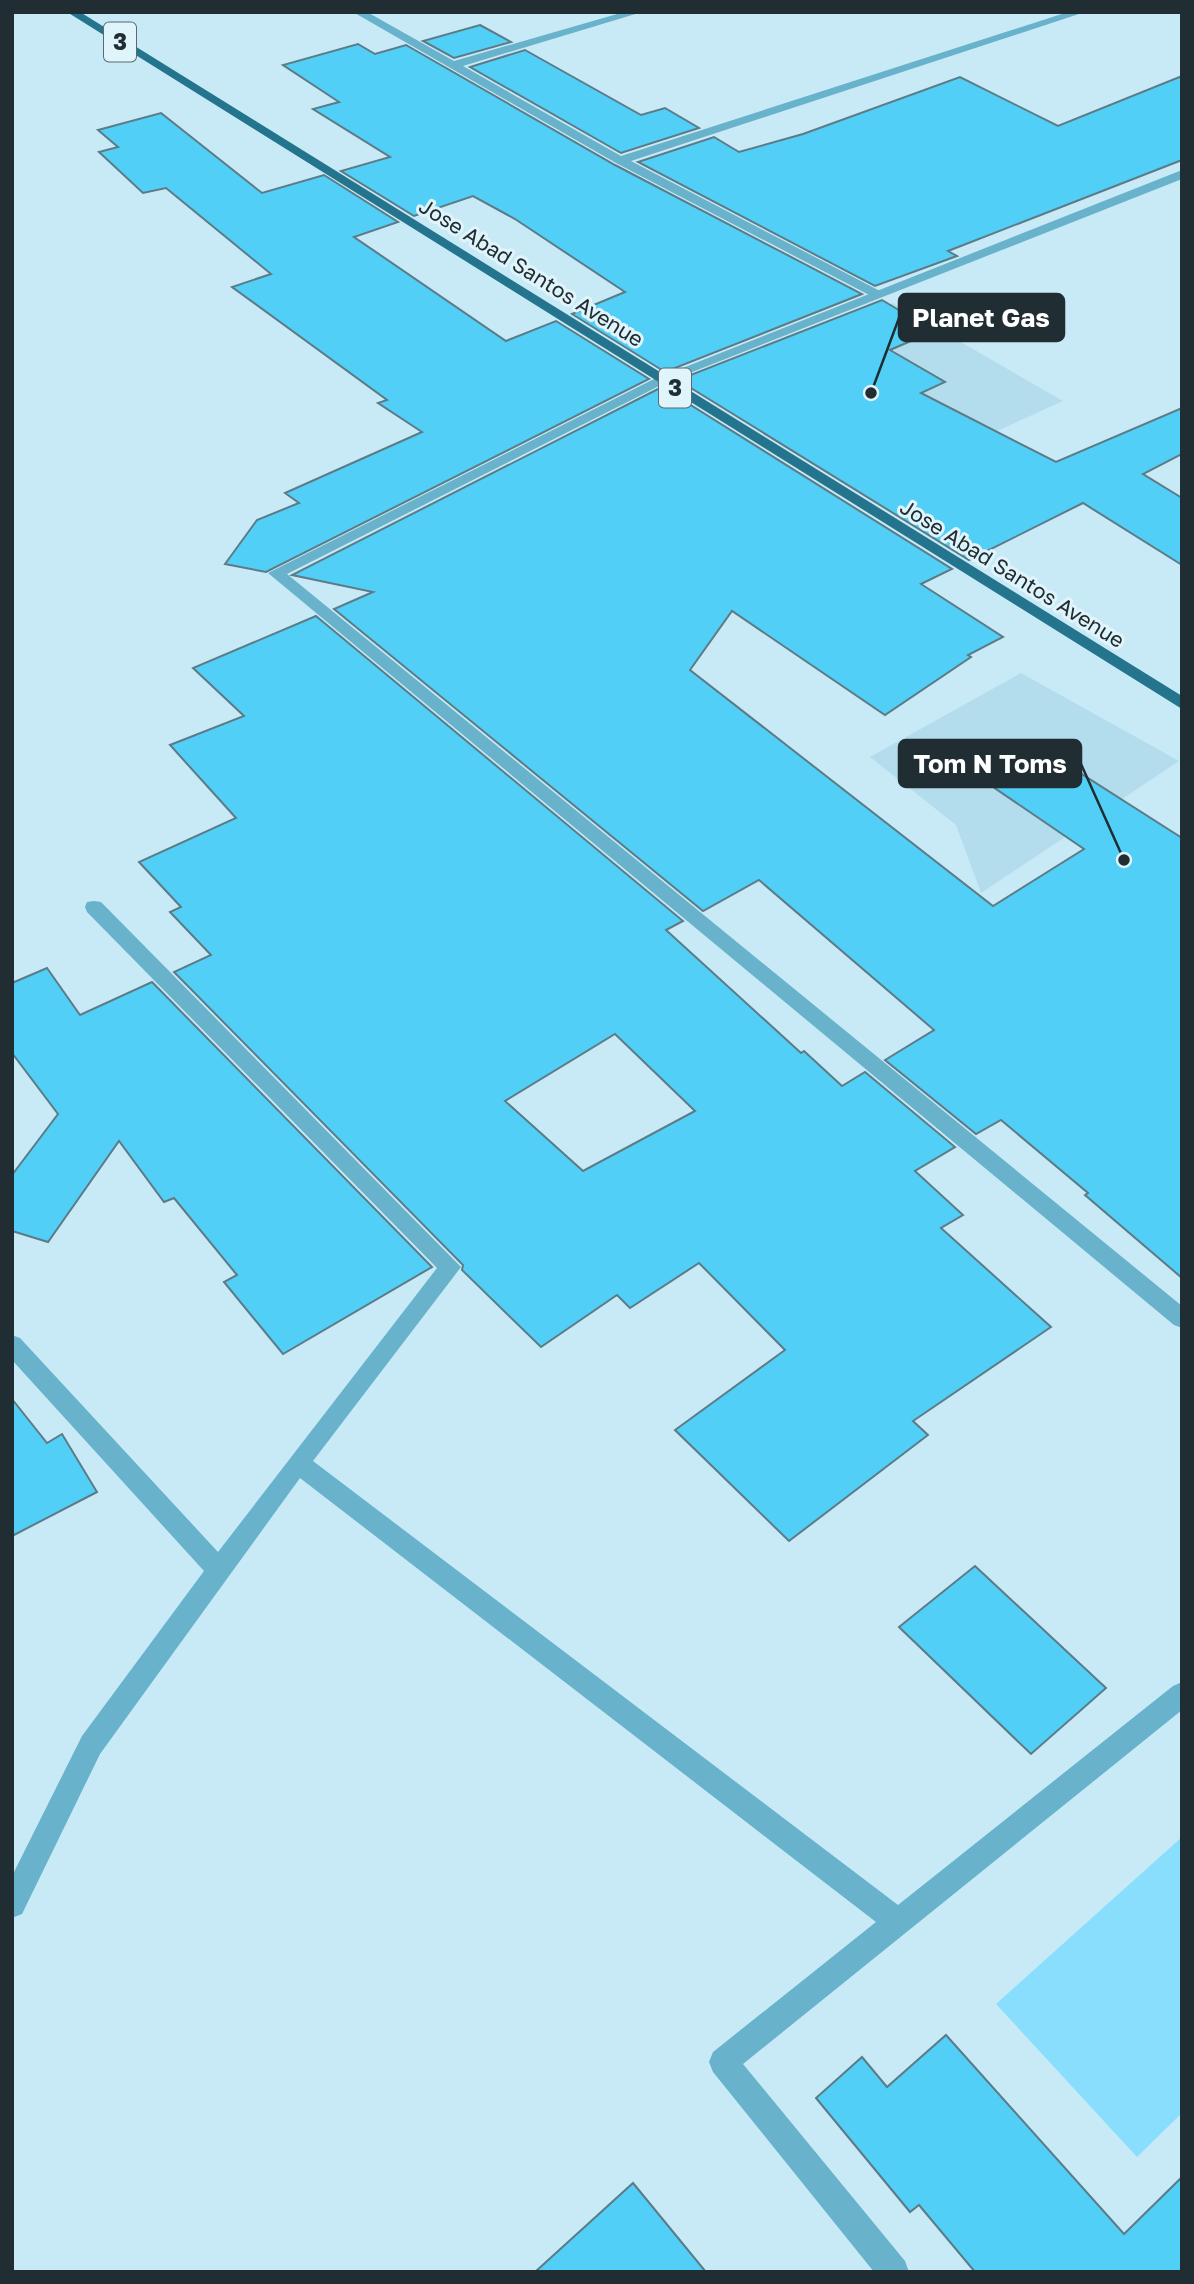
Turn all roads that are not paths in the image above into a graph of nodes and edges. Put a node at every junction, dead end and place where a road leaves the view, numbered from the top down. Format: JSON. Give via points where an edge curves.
{"nodes":[{"id":1,"x":72,"y":12,"type":"edge"},
{"id":2,"x":358,"y":12,"type":"edge"},
{"id":3,"x":636,"y":12,"type":"edge"},
{"id":4,"x":1080,"y":12,"type":"edge"},
{"id":5,"x":452,"y":66,"type":"junction"},
{"id":6,"x":620,"y":160,"type":"junction"},
{"id":7,"x":1182,"y":174,"type":"edge"},
{"id":8,"x":875,"y":294,"type":"junction"},
{"id":9,"x":662,"y":379,"type":"junction"},
{"id":10,"x":1182,"y":704,"type":"edge"},
{"id":11,"x":94,"y":907,"type":"dead end"},
{"id":12,"x":1182,"y":1319,"type":"edge"},
{"id":13,"x":12,"y":1344,"type":"edge"},
{"id":14,"x":298,"y":1463,"type":"junction"},
{"id":15,"x":219,"y":1570,"type":"junction"},
{"id":16,"x":1182,"y":1693,"type":"edge"},
{"id":17,"x":12,"y":1905,"type":"edge"},
{"id":18,"x":898,"y":1922,"type":"junction"},
{"id":19,"x":894,"y":2272,"type":"edge"}],
"edges":[{"from":1,"to":9,"type":"highway","name":"Jose Abad Santos Avenue","number":"3"},
{"from":2,"to":5,"type":"street"},
{"from":3,"to":5,"type":"street"},
{"from":4,"to":6,"type":"street"},
{"from":5,"to":6,"type":"street"},
{"from":6,"to":8,"type":"street"},
{"from":7,"to":8,"type":"street"},
{"from":8,"to":9,"type":"street"},
{"from":9,"to":10,"type":"highway","name":"Jose Abad Santos Avenue","number":"3"},
{"from":9,"to":12,"type":"street","via":[[276,573]]},
{"from":11,"to":14,"type":"street","via":[[450,1267]]},
{"from":13,"to":15,"type":"street"},
{"from":14,"to":15,"type":"street"},
{"from":14,"to":18,"type":"street"},
{"from":15,"to":17,"type":"street","via":[[91,1745]]},
{"from":16,"to":18,"type":"street"},
{"from":18,"to":19,"type":"street","via":[[723,2062]]}]}
